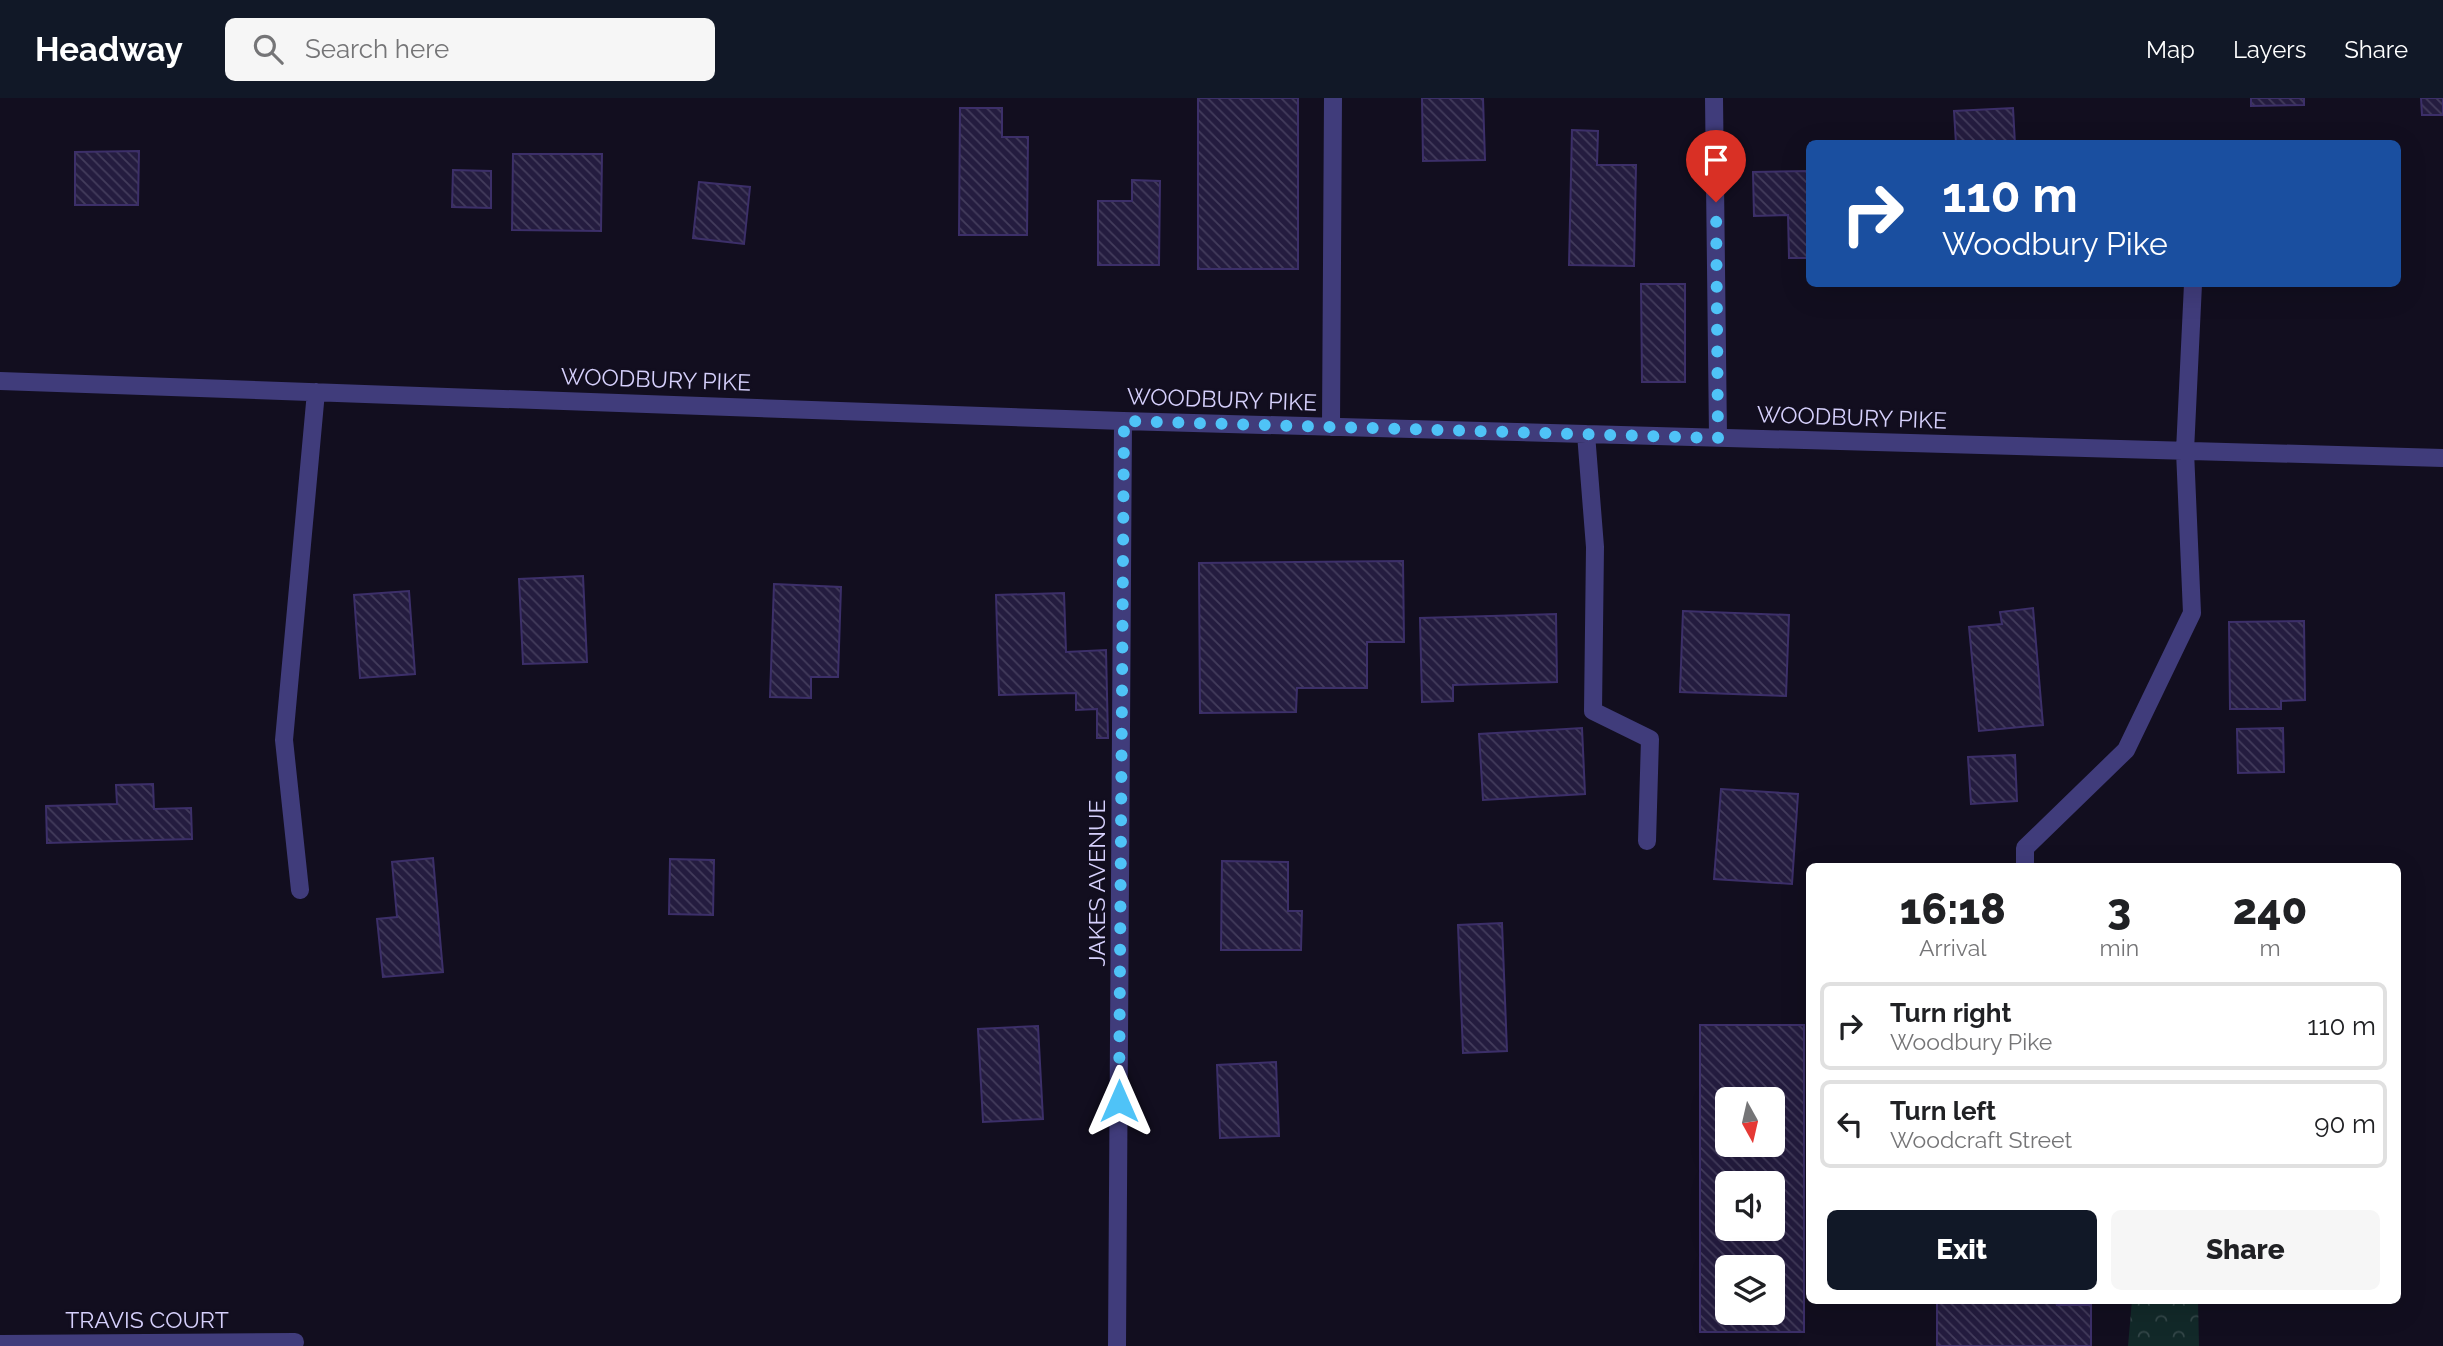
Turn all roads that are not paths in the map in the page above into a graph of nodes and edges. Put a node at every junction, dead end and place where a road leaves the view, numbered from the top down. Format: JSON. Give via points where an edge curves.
{"nodes":[{"id":1,"x":1333,"y":98,"type":"edge"},
{"id":2,"x":1714,"y":98,"type":"edge"},
{"id":3,"x":2193,"y":287,"type":"edge"},
{"id":4,"x":0,"y":381,"type":"edge"},
{"id":5,"x":316,"y":392,"type":"junction"},
{"id":6,"x":1124,"y":421,"type":"junction"},
{"id":7,"x":1331,"y":427,"type":"junction"},
{"id":8,"x":1586,"y":434,"type":"junction"},
{"id":9,"x":1718,"y":438,"type":"junction"},
{"id":10,"x":2185,"y":451,"type":"junction"},
{"id":11,"x":2443,"y":458,"type":"edge"},
{"id":12,"x":1647,"y":841,"type":"dead end"},
{"id":13,"x":2025,"y":863,"type":"edge"},
{"id":14,"x":300,"y":890,"type":"dead end"},
{"id":15,"x":295,"y":1342,"type":"dead end"},
{"id":16,"x":0,"y":1344,"type":"edge"},
{"id":17,"x":1117,"y":1346,"type":"edge"}],
"edges":[{"from":1,"to":7,"type":"street"},
{"from":2,"to":9,"type":"street"},
{"from":3,"to":10,"type":"street"},
{"from":4,"to":5,"type":"street","name":"WOODBURY PIKE"},
{"from":5,"to":6,"type":"street","name":"WOODBURY PIKE"},
{"from":5,"to":14,"type":"street","via":[[284,740]]},
{"from":6,"to":7,"type":"street","name":"WOODBURY PIKE"},
{"from":6,"to":17,"type":"street","name":"JAKES AVENUE"},
{"from":7,"to":8,"type":"street","name":"WOODBURY PIKE"},
{"from":8,"to":9,"type":"street","name":"WOODBURY PIKE"},
{"from":8,"to":12,"type":"street","via":[[1595,547],[1593,711],[1650,739]]},
{"from":9,"to":10,"type":"street","name":"WOODBURY PIKE"},
{"from":10,"to":11,"type":"street","name":"WOODBURY PIKE"},
{"from":10,"to":13,"type":"street","via":[[2192,613],[2126,750],[2025,848]]},
{"from":15,"to":16,"type":"street","name":"TRAVIS COURT"}]}
